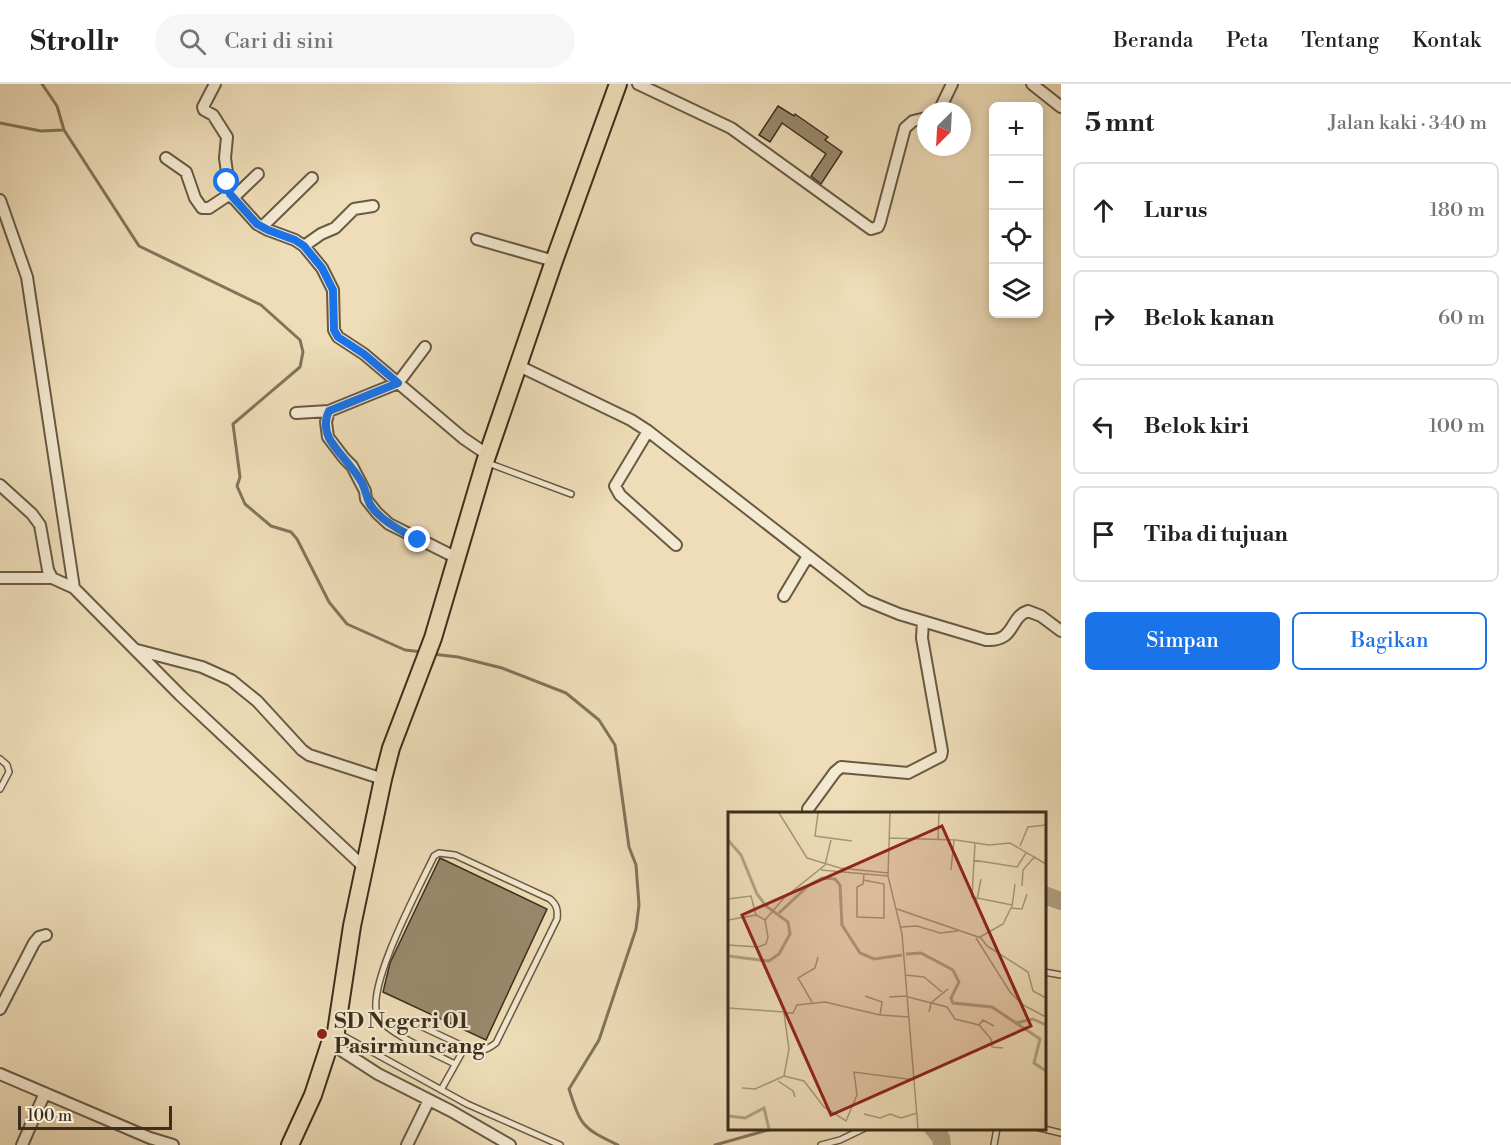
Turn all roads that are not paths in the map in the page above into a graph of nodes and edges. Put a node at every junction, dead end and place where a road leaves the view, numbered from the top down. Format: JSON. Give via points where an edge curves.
{"nodes":[{"id":1,"x":215,"y":84,"type":"edge"},
{"id":2,"x":618,"y":84,"type":"edge"},
{"id":3,"x":638,"y":84,"type":"edge"},
{"id":4,"x":952,"y":84,"type":"edge"},
{"id":5,"x":1032,"y":84,"type":"edge"},
{"id":6,"x":943,"y":102,"type":"edge"},
{"id":7,"x":1061,"y":107,"type":"edge"},
{"id":8,"x":917,"y":120,"type":"edge"},
{"id":9,"x":166,"y":158,"type":"dead end"},
{"id":10,"x":258,"y":174,"type":"dead end"},
{"id":11,"x":312,"y":178,"type":"dead end"},
{"id":12,"x":232,"y":196,"type":"junction"},
{"id":13,"x":0,"y":201,"type":"edge"},
{"id":14,"x":374,"y":206,"type":"dead end"},
{"id":15,"x":262,"y":227,"type":"junction"},
{"id":16,"x":477,"y":239,"type":"dead end"},
{"id":17,"x":304,"y":246,"type":"junction"},
{"id":18,"x":554,"y":261,"type":"junction"},
{"id":19,"x":425,"y":347,"type":"dead end"},
{"id":20,"x":519,"y":366,"type":"junction"},
{"id":21,"x":398,"y":383,"type":"junction"},
{"id":22,"x":329,"y":411,"type":"junction"},
{"id":23,"x":296,"y":413,"type":"dead end"},
{"id":24,"x":648,"y":431,"type":"junction"},
{"id":25,"x":487,"y":458,"type":"junction"},
{"id":26,"x":0,"y":485,"type":"edge"},
{"id":27,"x":571,"y":494,"type":"dead end"},
{"id":28,"x":676,"y":545,"type":"dead end"},
{"id":29,"x":808,"y":556,"type":"junction"},
{"id":30,"x":457,"y":558,"type":"junction"},
{"id":31,"x":0,"y":578,"type":"edge"},
{"id":32,"x":52,"y":578,"type":"junction"},
{"id":33,"x":74,"y":588,"type":"junction"},
{"id":34,"x":784,"y":596,"type":"dead end"},
{"id":35,"x":923,"y":621,"type":"junction"},
{"id":36,"x":1061,"y":631,"type":"edge"},
{"id":37,"x":133,"y":649,"type":"junction"},
{"id":38,"x":0,"y":759,"type":"edge"},
{"id":39,"x":383,"y":779,"type":"junction"},
{"id":40,"x":0,"y":789,"type":"edge"},
{"id":41,"x":808,"y":809,"type":"dead end"},
{"id":42,"x":365,"y":868,"type":"junction"},
{"id":43,"x":46,"y":935,"type":"dead end"},
{"id":44,"x":1046,"y":972,"type":"edge"},
{"id":45,"x":1061,"y":975,"type":"edge"},
{"id":46,"x":0,"y":1009,"type":"edge"},
{"id":47,"x":414,"y":1023,"type":"dead end"},
{"id":48,"x":333,"y":1037,"type":"junction"},
{"id":49,"x":465,"y":1047,"type":"junction"},
{"id":50,"x":455,"y":1064,"type":"junction"},
{"id":51,"x":0,"y":1074,"type":"edge"},
{"id":52,"x":441,"y":1090,"type":"junction"},
{"id":53,"x":45,"y":1093,"type":"junction"},
{"id":54,"x":429,"y":1100,"type":"junction"},
{"id":55,"x":1046,"y":1129,"type":"edge"},
{"id":56,"x":861,"y":1130,"type":"edge"},
{"id":57,"x":997,"y":1130,"type":"edge"},
{"id":58,"x":1061,"y":1133,"type":"edge"},
{"id":59,"x":22,"y":1145,"type":"edge"},
{"id":60,"x":173,"y":1145,"type":"edge"},
{"id":61,"x":290,"y":1145,"type":"edge"},
{"id":62,"x":407,"y":1145,"type":"edge"},
{"id":63,"x":510,"y":1145,"type":"edge"},
{"id":64,"x":560,"y":1145,"type":"edge"},
{"id":65,"x":821,"y":1145,"type":"edge"},
{"id":66,"x":994,"y":1145,"type":"edge"}],
"edges":[{"from":1,"to":12,"type":"street","via":[[203,107],[227,137],[225,158]]},
{"from":2,"to":18,"type":"highway"},
{"from":3,"to":8,"type":"street","via":[[731,128],[871,229],[880,222],[905,128]]},
{"from":4,"to":6,"type":"street"},
{"from":5,"to":7,"type":"street"},
{"from":9,"to":12,"type":"street","via":[[186,172],[202,208]]},
{"from":10,"to":12,"type":"street"},
{"from":11,"to":15,"type":"street"},
{"from":12,"to":15,"type":"street"},
{"from":13,"to":33,"type":"street","via":[[27,277]]},
{"from":14,"to":17,"type":"street","via":[[354,209],[335,228]]},
{"from":15,"to":17,"type":"street"},
{"from":16,"to":18,"type":"street"},
{"from":17,"to":21,"type":"street","via":[[333,290],[334,330],[338,337]]},
{"from":18,"to":20,"type":"highway"},
{"from":19,"to":21,"type":"street"},
{"from":20,"to":24,"type":"street"},
{"from":20,"to":25,"type":"highway"},
{"from":21,"to":22,"type":"street"},
{"from":21,"to":25,"type":"street"},
{"from":22,"to":23,"type":"street"},
{"from":22,"to":30,"type":"street","via":[[328,436],[352,466],[376,513],[389,524]]},
{"from":24,"to":28,"type":"street","via":[[615,486]]},
{"from":24,"to":29,"type":"street"},
{"from":25,"to":27,"type":"lane"},
{"from":25,"to":30,"type":"highway"},
{"from":26,"to":32,"type":"street","via":[[40,525]]},
{"from":29,"to":34,"type":"street"},
{"from":29,"to":35,"type":"street","via":[[865,600]]},
{"from":30,"to":39,"type":"highway"},
{"from":31,"to":32,"type":"street"},
{"from":32,"to":33,"type":"street"},
{"from":33,"to":37,"type":"street"},
{"from":35,"to":36,"type":"street","via":[[994,641],[1006,636],[1028,611]]},
{"from":35,"to":41,"type":"street","via":[[922,638],[941,756],[904,774],[842,767]]},
{"from":37,"to":39,"type":"street","via":[[222,675],[257,701],[309,755]]},
{"from":37,"to":42,"type":"street"},
{"from":38,"to":40,"type":"lane","via":[[9,772]]},
{"from":39,"to":42,"type":"highway"},
{"from":42,"to":48,"type":"highway"},
{"from":43,"to":46,"type":"street","via":[[34,943]]},
{"from":44,"to":45,"type":"lane"},
{"from":47,"to":49,"type":"lane"},
{"from":48,"to":52,"type":"lane"},
{"from":48,"to":54,"type":"street","via":[[378,1074]]},
{"from":48,"to":61,"type":"highway"},
{"from":49,"to":50,"type":"lane"},
{"from":49,"to":50,"type":"lane","via":[[477,1053],[496,1043],[558,911],[550,899],[455,855],[439,853],[434,856],[398,931],[374,1002],[378,1018],[391,1030]]},
{"from":50,"to":52,"type":"lane"},
{"from":51,"to":53,"type":"street"},
{"from":52,"to":64,"type":"lane"},
{"from":53,"to":59,"type":"street"},
{"from":53,"to":60,"type":"street"},
{"from":54,"to":62,"type":"street"},
{"from":54,"to":63,"type":"street"},
{"from":55,"to":58,"type":"lane"},
{"from":56,"to":65,"type":"lane"},
{"from":57,"to":66,"type":"lane"}]}
